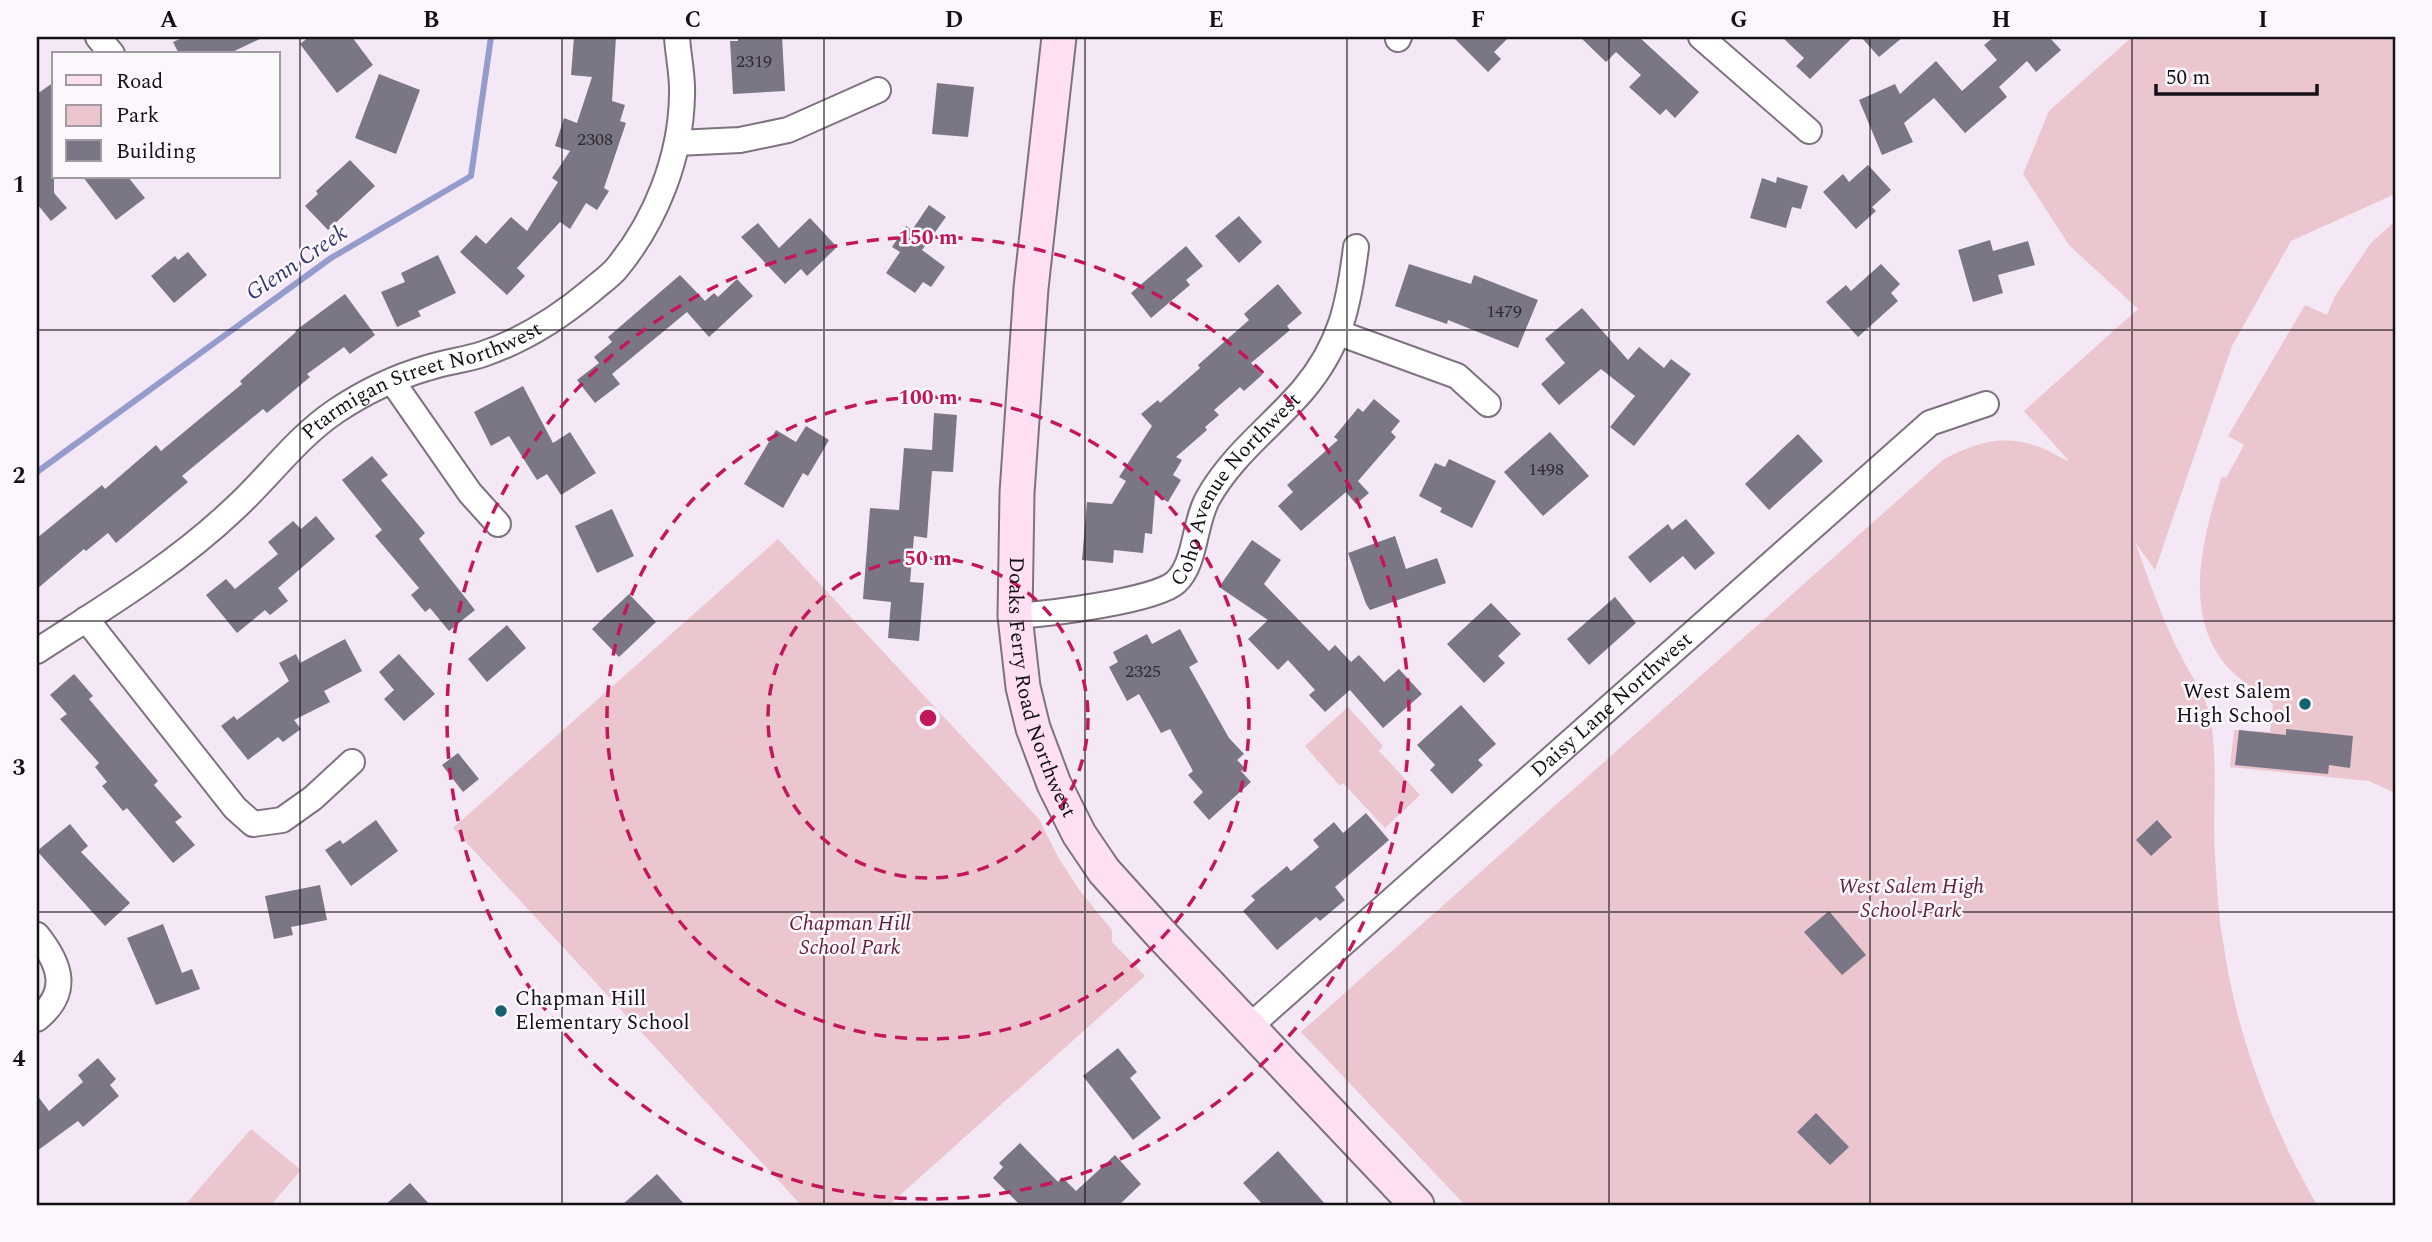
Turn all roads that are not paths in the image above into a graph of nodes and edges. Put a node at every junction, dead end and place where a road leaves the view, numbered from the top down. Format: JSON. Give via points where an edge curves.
{"nodes":[{"id":1,"x":98,"y":37,"type":"edge"},
{"id":2,"x":677,"y":37,"type":"edge"},
{"id":3,"x":1059,"y":37,"type":"edge"},
{"id":4,"x":1700,"y":37,"type":"edge"},
{"id":5,"x":111,"y":52,"type":"edge"},
{"id":6,"x":878,"y":90,"type":"dead end"},
{"id":7,"x":1809,"y":131,"type":"dead end"},
{"id":8,"x":677,"y":143,"type":"junction"},
{"id":9,"x":1356,"y":247,"type":"dead end"},
{"id":10,"x":1339,"y":333,"type":"junction"},
{"id":11,"x":392,"y":381,"type":"junction"},
{"id":12,"x":1488,"y":404,"type":"dead end"},
{"id":13,"x":1986,"y":404,"type":"dead end"},
{"id":14,"x":498,"y":524,"type":"dead end"},
{"id":15,"x":1015,"y":616,"type":"junction"},
{"id":16,"x":86,"y":619,"type":"junction"},
{"id":17,"x":37,"y":651,"type":"edge"},
{"id":18,"x":352,"y":762,"type":"dead end"},
{"id":19,"x":37,"y":935,"type":"edge"},
{"id":20,"x":37,"y":1019,"type":"edge"},
{"id":21,"x":1249,"y":1027,"type":"junction"},
{"id":22,"x":1417,"y":1205,"type":"edge"}],
"edges":[{"from":1,"to":5,"type":"street"},
{"from":2,"to":8,"type":"street","name":"Ptarmigan Street Northwest","via":[[682,94]]},
{"from":3,"to":15,"type":"main road","name":"Doaks Ferry Road Northwest","via":[[1031,288],[1017,493]]},
{"from":4,"to":7,"type":"street"},
{"from":6,"to":8,"type":"street","via":[[788,130]]},
{"from":8,"to":11,"type":"street","name":"Ptarmigan Street Northwest","via":[[662,193],[637,240],[614,271],[570,308],[537,330],[484,354]]},
{"from":9,"to":10,"type":"street","name":"Coho Avenue Northwest","via":[[1351,291]]},
{"from":10,"to":12,"type":"street","via":[[1457,376]]},
{"from":10,"to":15,"type":"street","name":"Coho Avenue Northwest","via":[[1303,390],[1255,437],[1207,499],[1187,566],[1176,582],[1157,592],[1057,614]]},
{"from":11,"to":14,"type":"street","via":[[470,493]]},
{"from":11,"to":16,"type":"street","name":"Ptarmigan Street Northwest","via":[[337,410],[297,442],[235,509],[193,545]]},
{"from":13,"to":21,"type":"street","name":"Daisy Lane Northwest","via":[[1930,423]]},
{"from":15,"to":21,"type":"main road","name":"Doaks Ferry Road Northwest","via":[[1032,728],[1079,834],[1104,871]]},
{"from":16,"to":17,"type":"street","name":"Ptarmigan Street Northwest"},
{"from":16,"to":18,"type":"street","via":[[235,808],[253,824],[282,820]]},
{"from":19,"to":20,"type":"street","via":[[57,965],[60,981],[55,998]]},
{"from":21,"to":22,"type":"main road","name":"Doaks Ferry Road Northwest"}]}
